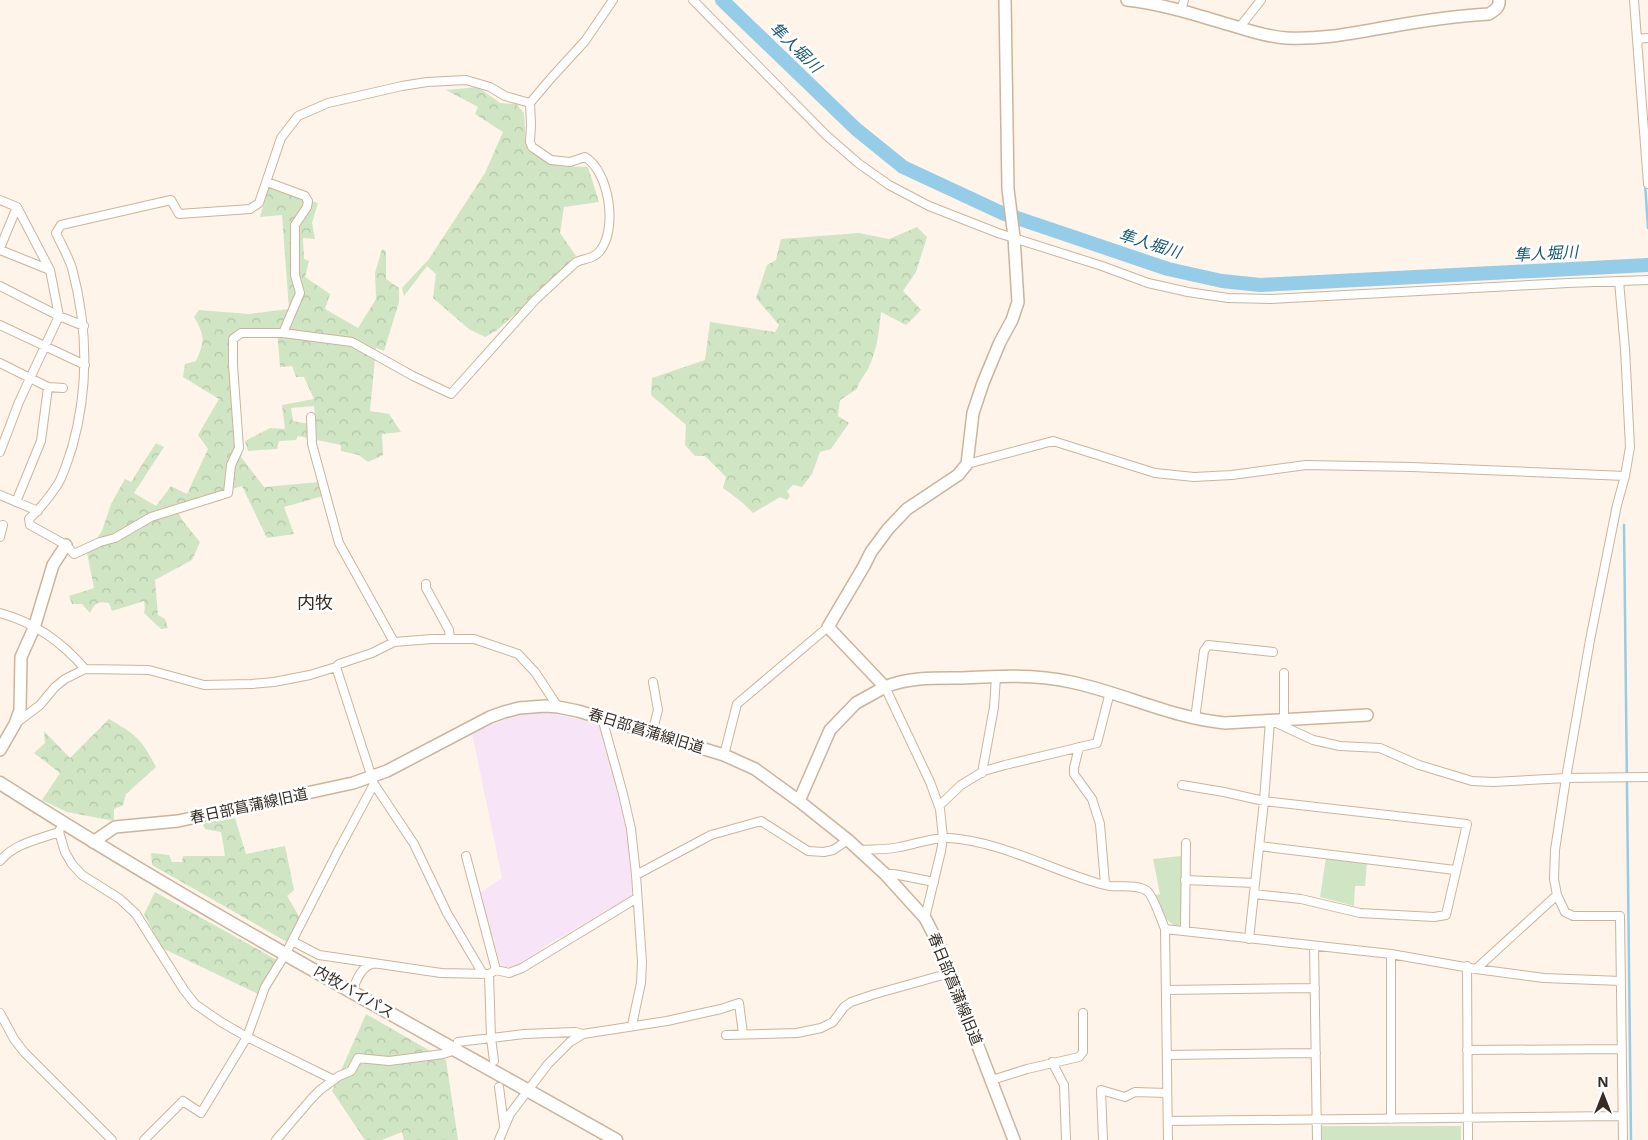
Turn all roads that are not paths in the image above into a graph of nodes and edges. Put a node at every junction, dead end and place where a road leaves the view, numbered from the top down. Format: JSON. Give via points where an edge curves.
{"nodes":[{"id":1,"x":613,"y":0,"type":"edge"},
{"id":2,"x":693,"y":0,"type":"edge"},
{"id":3,"x":1005,"y":0,"type":"edge"},
{"id":4,"x":1127,"y":0,"type":"edge"},
{"id":5,"x":1261,"y":0,"type":"edge"},
{"id":6,"x":1499,"y":0,"type":"edge"},
{"id":7,"x":1634,"y":0,"type":"edge"},
{"id":8,"x":1182,"y":5,"type":"edge"},
{"id":9,"x":1239,"y":28,"type":"junction"},
{"id":10,"x":1648,"y":38,"type":"edge"},
{"id":11,"x":1637,"y":39,"type":"junction"},
{"id":12,"x":1644,"y":81,"type":"edge"},
{"id":13,"x":530,"y":103,"type":"junction"},
{"id":14,"x":1646,"y":118,"type":"edge"},
{"id":15,"x":1647,"y":158,"type":"edge"},
{"id":16,"x":267,"y":182,"type":"junction"},
{"id":17,"x":1648,"y":184,"type":"edge"},
{"id":18,"x":0,"y":200,"type":"edge"},
{"id":19,"x":17,"y":207,"type":"junction"},
{"id":20,"x":3,"y":231,"type":"edge"},
{"id":21,"x":1014,"y":237,"type":"junction"},
{"id":22,"x":0,"y":249,"type":"edge"},
{"id":23,"x":50,"y":270,"type":"junction"},
{"id":24,"x":1648,"y":280,"type":"edge"},
{"id":25,"x":1619,"y":281,"type":"junction"},
{"id":26,"x":0,"y":286,"type":"edge"},
{"id":27,"x":59,"y":316,"type":"junction"},
{"id":28,"x":0,"y":325,"type":"edge"},
{"id":29,"x":84,"y":326,"type":"junction"},
{"id":30,"x":283,"y":334,"type":"junction"},
{"id":31,"x":45,"y":347,"type":"junction"},
{"id":32,"x":0,"y":363,"type":"edge"},
{"id":33,"x":85,"y":365,"type":"junction"},
{"id":34,"x":30,"y":378,"type":"junction"},
{"id":35,"x":48,"y":387,"type":"junction"},
{"id":36,"x":63,"y":388,"type":"dead end"},
{"id":37,"x":311,"y":417,"type":"dead end"},
{"id":38,"x":0,"y":452,"type":"edge"},
{"id":39,"x":967,"y":464,"type":"junction"},
{"id":40,"x":1625,"y":476,"type":"junction"},
{"id":41,"x":0,"y":495,"type":"edge"},
{"id":42,"x":16,"y":502,"type":"junction"},
{"id":43,"x":38,"y":511,"type":"junction"},
{"id":44,"x":3,"y":525,"type":"dead end"},
{"id":45,"x":0,"y":537,"type":"edge"},
{"id":46,"x":66,"y":545,"type":"junction"},
{"id":47,"x":426,"y":584,"type":"dead end"},
{"id":48,"x":0,"y":613,"type":"edge"},
{"id":49,"x":828,"y":627,"type":"junction"},
{"id":50,"x":34,"y":628,"type":"junction"},
{"id":51,"x":450,"y":639,"type":"junction"},
{"id":52,"x":394,"y":642,"type":"junction"},
{"id":53,"x":1273,"y":652,"type":"dead end"},
{"id":54,"x":336,"y":667,"type":"junction"},
{"id":55,"x":85,"y":668,"type":"junction"},
{"id":56,"x":1284,"y":673,"type":"dead end"},
{"id":57,"x":996,"y":676,"type":"junction"},
{"id":58,"x":653,"y":682,"type":"dead end"},
{"id":59,"x":885,"y":687,"type":"junction"},
{"id":60,"x":1110,"y":692,"type":"junction"},
{"id":61,"x":558,"y":707,"type":"junction"},
{"id":62,"x":1367,"y":715,"type":"dead end"},
{"id":63,"x":602,"y":718,"type":"junction"},
{"id":64,"x":1195,"y":719,"type":"junction"},
{"id":65,"x":1270,"y":720,"type":"junction"},
{"id":66,"x":1284,"y":720,"type":"junction"},
{"id":67,"x":15,"y":724,"type":"junction"},
{"id":68,"x":652,"y":733,"type":"junction"},
{"id":69,"x":1079,"y":747,"type":"junction"},
{"id":70,"x":0,"y":750,"type":"edge"},
{"id":71,"x":724,"y":755,"type":"junction"},
{"id":72,"x":982,"y":773,"type":"junction"},
{"id":73,"x":1648,"y":777,"type":"edge"},
{"id":74,"x":1566,"y":778,"type":"junction"},
{"id":75,"x":373,"y":781,"type":"junction"},
{"id":76,"x":0,"y":783,"type":"edge"},
{"id":77,"x":1182,"y":785,"type":"dead end"},
{"id":78,"x":799,"y":801,"type":"junction"},
{"id":79,"x":1264,"y":801,"type":"junction"},
{"id":80,"x":939,"y":806,"type":"junction"},
{"id":81,"x":61,"y":828,"type":"junction"},
{"id":82,"x":942,"y":838,"type":"junction"},
{"id":83,"x":848,"y":840,"type":"junction"},
{"id":84,"x":93,"y":842,"type":"junction"},
{"id":85,"x":1186,"y":843,"type":"dead end"},
{"id":86,"x":1259,"y":846,"type":"junction"},
{"id":87,"x":858,"y":850,"type":"junction"},
{"id":88,"x":466,"y":856,"type":"dead end"},
{"id":89,"x":0,"y":862,"type":"edge"},
{"id":90,"x":1455,"y":870,"type":"junction"},
{"id":91,"x":885,"y":874,"type":"junction"},
{"id":92,"x":636,"y":875,"type":"junction"},
{"id":93,"x":1185,"y":880,"type":"junction"},
{"id":94,"x":934,"y":882,"type":"junction"},
{"id":95,"x":1255,"y":883,"type":"junction"},
{"id":96,"x":1104,"y":884,"type":"junction"},
{"id":97,"x":1254,"y":894,"type":"junction"},
{"id":98,"x":1557,"y":895,"type":"junction"},
{"id":99,"x":637,"y":898,"type":"junction"},
{"id":100,"x":925,"y":918,"type":"junction"},
{"id":101,"x":1165,"y":929,"type":"junction"},
{"id":102,"x":1184,"y":930,"type":"junction"},
{"id":103,"x":1248,"y":939,"type":"junction"},
{"id":104,"x":292,"y":941,"type":"junction"},
{"id":105,"x":1314,"y":946,"type":"junction"},
{"id":106,"x":286,"y":953,"type":"junction"},
{"id":107,"x":1391,"y":954,"type":"junction"},
{"id":108,"x":372,"y":964,"type":"junction"},
{"id":109,"x":1467,"y":966,"type":"junction"},
{"id":110,"x":1476,"y":969,"type":"junction"},
{"id":111,"x":489,"y":973,"type":"junction"},
{"id":112,"x":950,"y":974,"type":"junction"},
{"id":113,"x":1621,"y":981,"type":"junction"},
{"id":114,"x":1315,"y":988,"type":"junction"},
{"id":115,"x":1167,"y":990,"type":"junction"},
{"id":116,"x":352,"y":991,"type":"junction"},
{"id":117,"x":0,"y":1013,"type":"edge"},
{"id":118,"x":1083,"y":1013,"type":"dead end"},
{"id":119,"x":632,"y":1025,"type":"junction"},
{"id":120,"x":583,"y":1034,"type":"junction"},
{"id":121,"x":726,"y":1034,"type":"dead end"},
{"id":122,"x":743,"y":1034,"type":"junction"},
{"id":123,"x":247,"y":1037,"type":"junction"},
{"id":124,"x":491,"y":1038,"type":"junction"},
{"id":125,"x":457,"y":1046,"type":"junction"},
{"id":126,"x":1622,"y":1049,"type":"junction"},
{"id":127,"x":1467,"y":1050,"type":"junction"},
{"id":128,"x":1316,"y":1053,"type":"junction"},
{"id":129,"x":1167,"y":1055,"type":"junction"},
{"id":130,"x":494,"y":1060,"type":"dead end"},
{"id":131,"x":1052,"y":1062,"type":"junction"},
{"id":132,"x":334,"y":1080,"type":"junction"},
{"id":133,"x":992,"y":1080,"type":"junction"},
{"id":134,"x":499,"y":1087,"type":"dead end"},
{"id":135,"x":528,"y":1090,"type":"junction"},
{"id":136,"x":1167,"y":1093,"type":"junction"},
{"id":137,"x":1622,"y":1116,"type":"junction"},
{"id":138,"x":1468,"y":1118,"type":"junction"},
{"id":139,"x":1391,"y":1119,"type":"junction"},
{"id":140,"x":1317,"y":1120,"type":"junction"},
{"id":141,"x":1168,"y":1121,"type":"junction"},
{"id":142,"x":504,"y":1125,"type":"junction"},
{"id":143,"x":112,"y":1140,"type":"edge"},
{"id":144,"x":144,"y":1140,"type":"edge"},
{"id":145,"x":276,"y":1140,"type":"edge"},
{"id":146,"x":499,"y":1140,"type":"edge"},
{"id":147,"x":616,"y":1140,"type":"edge"},
{"id":148,"x":1014,"y":1140,"type":"edge"},
{"id":149,"x":1066,"y":1140,"type":"edge"},
{"id":150,"x":1103,"y":1140,"type":"edge"},
{"id":151,"x":1168,"y":1140,"type":"edge"},
{"id":152,"x":1317,"y":1140,"type":"edge"},
{"id":153,"x":1468,"y":1140,"type":"edge"},
{"id":154,"x":1623,"y":1140,"type":"edge"}],
"edges":[{"from":1,"to":13,"type":"street","via":[[585,41]]},
{"from":2,"to":21,"type":"street","via":[[820,129],[858,163],[889,185],[929,206]]},
{"from":3,"to":21,"type":"street","via":[[1008,189]]},
{"from":4,"to":8,"type":"street"},
{"from":5,"to":9,"type":"street"},
{"from":6,"to":9,"type":"street","via":[[1496,10],[1489,14],[1430,19],[1330,38],[1284,38]]},
{"from":7,"to":11,"type":"street"},
{"from":8,"to":9,"type":"street"},
{"from":10,"to":11,"type":"street"},
{"from":11,"to":12,"type":"street"},
{"from":12,"to":14,"type":"street"},
{"from":13,"to":16,"type":"street","via":[[466,80],[426,82],[328,103],[298,116],[281,138]]},
{"from":13,"to":30,"type":"street","via":[[532,147],[551,160],[570,162],[585,157],[596,167],[606,190],[609,218],[605,244],[596,255],[575,263],[548,286],[451,394],[352,342]]},
{"from":14,"to":15,"type":"street"},
{"from":15,"to":17,"type":"street"},
{"from":16,"to":29,"type":"street","via":[[259,203],[250,209],[179,214],[170,200],[61,225],[56,233],[71,266]]},
{"from":16,"to":30,"type":"street","via":[[306,196],[308,201],[295,225],[296,275],[300,293]]},
{"from":18,"to":19,"type":"street"},
{"from":19,"to":20,"type":"street"},
{"from":19,"to":23,"type":"street"},
{"from":20,"to":22,"type":"street"},
{"from":21,"to":25,"type":"street","via":[[1148,283],[1188,292],[1248,299]]},
{"from":21,"to":39,"type":"street","via":[[1018,302],[982,383],[973,413]]},
{"from":22,"to":23,"type":"street"},
{"from":23,"to":27,"type":"street"},
{"from":24,"to":25,"type":"street"},
{"from":25,"to":40,"type":"street","via":[[1630,447]]},
{"from":26,"to":27,"type":"street"},
{"from":27,"to":29,"type":"street"},
{"from":27,"to":31,"type":"street"},
{"from":28,"to":31,"type":"street"},
{"from":29,"to":33,"type":"street"},
{"from":30,"to":46,"type":"street","via":[[241,333],[233,339],[239,448],[231,465],[228,493],[151,517],[115,538],[74,554]]},
{"from":31,"to":33,"type":"street"},
{"from":31,"to":34,"type":"street"},
{"from":32,"to":34,"type":"street"},
{"from":33,"to":43,"type":"street","via":[[77,429],[70,455],[59,483]]},
{"from":34,"to":35,"type":"street"},
{"from":34,"to":38,"type":"street"},
{"from":35,"to":36,"type":"street"},
{"from":35,"to":42,"type":"street","via":[[41,441]]},
{"from":37,"to":52,"type":"street","via":[[312,444],[339,542]]},
{"from":39,"to":40,"type":"street","via":[[1054,441],[1155,473],[1194,477],[1306,465]]},
{"from":39,"to":49,"type":"street","via":[[958,475],[907,509],[888,529]]},
{"from":40,"to":74,"type":"street","via":[[1596,611]]},
{"from":41,"to":42,"type":"street"},
{"from":42,"to":43,"type":"street"},
{"from":43,"to":46,"type":"street","via":[[29,519],[30,525]]},
{"from":44,"to":45,"type":"street"},
{"from":46,"to":50,"type":"street","via":[[53,566]]},
{"from":47,"to":51,"type":"street","via":[[449,630]]},
{"from":48,"to":50,"type":"street"},
{"from":49,"to":59,"type":"street"},
{"from":49,"to":71,"type":"street","via":[[737,704]]},
{"from":50,"to":55,"type":"street","via":[[57,641]]},
{"from":50,"to":67,"type":"street","via":[[21,657],[20,710]]},
{"from":51,"to":52,"type":"street"},
{"from":51,"to":61,"type":"street","via":[[474,639],[518,654],[536,672]]},
{"from":52,"to":54,"type":"street"},
{"from":53,"to":64,"type":"street","via":[[1208,646],[1204,651]]},
{"from":54,"to":55,"type":"street","via":[[310,676],[274,682],[204,685],[149,670]]},
{"from":54,"to":75,"type":"street"},
{"from":55,"to":67,"type":"street","via":[[65,679],[40,705]]},
{"from":56,"to":66,"type":"street"},
{"from":57,"to":59,"type":"street","via":[[915,679]]},
{"from":57,"to":60,"type":"street","via":[[1041,677]]},
{"from":57,"to":72,"type":"street"},
{"from":58,"to":68,"type":"street","via":[[658,710]]},
{"from":59,"to":78,"type":"street","via":[[856,703],[830,730]]},
{"from":59,"to":80,"type":"street"},
{"from":60,"to":64,"type":"street"},
{"from":60,"to":69,"type":"street","via":[[1097,743]]},
{"from":61,"to":63,"type":"street","name":"春日部菖蒲線旧道"},
{"from":61,"to":75,"type":"street","name":"春日部菖蒲線旧道","via":[[533,706],[490,717]]},
{"from":62,"to":66,"type":"street"},
{"from":63,"to":68,"type":"street","name":"春日部菖蒲線旧道"},
{"from":63,"to":92,"type":"street","via":[[631,829]]},
{"from":64,"to":65,"type":"street","via":[[1226,723]]},
{"from":65,"to":66,"type":"street"},
{"from":65,"to":74,"type":"street","via":[[1313,740],[1340,746],[1380,748],[1419,765],[1472,781]]},
{"from":65,"to":79,"type":"street"},
{"from":67,"to":70,"type":"street"},
{"from":68,"to":71,"type":"street","name":"春日部菖蒲線旧道"},
{"from":69,"to":72,"type":"street"},
{"from":69,"to":96,"type":"street","via":[[1074,774],[1092,799],[1100,824]]},
{"from":71,"to":78,"type":"street","name":"春日部菖蒲線旧道","via":[[755,769]]},
{"from":72,"to":80,"type":"street","via":[[961,785]]},
{"from":73,"to":74,"type":"street"},
{"from":74,"to":98,"type":"street","via":[[1555,850]]},
{"from":75,"to":84,"type":"street","name":"春日部菖蒲線旧道","via":[[178,820],[115,828]]},
{"from":75,"to":104,"type":"street"},
{"from":75,"to":111,"type":"street","via":[[414,844],[447,913]]},
{"from":76,"to":81,"type":"main road","name":"内牧バイパス"},
{"from":77,"to":79,"type":"street"},
{"from":78,"to":83,"type":"street","name":"春日部菖蒲線旧道"},
{"from":79,"to":86,"type":"street"},
{"from":79,"to":90,"type":"street","via":[[1466,824]]},
{"from":80,"to":82,"type":"street"},
{"from":81,"to":84,"type":"main road","name":"内牧バイパス"},
{"from":81,"to":89,"type":"street","via":[[17,846]]},
{"from":81,"to":123,"type":"street","via":[[65,852],[72,864],[82,875],[120,899],[136,914],[195,1004]]},
{"from":82,"to":87,"type":"street","via":[[900,847]]},
{"from":82,"to":94,"type":"street"},
{"from":82,"to":96,"type":"street","via":[[999,849]]},
{"from":83,"to":87,"type":"street","name":"春日部菖蒲線旧道"},
{"from":83,"to":92,"type":"street","via":[[833,850],[808,851],[762,821],[711,835]]},
{"from":84,"to":106,"type":"main road","name":"内牧バイパス"},
{"from":85,"to":93,"type":"street"},
{"from":86,"to":90,"type":"street"},
{"from":86,"to":95,"type":"street"},
{"from":87,"to":91,"type":"street","name":"春日部菖蒲線旧道"},
{"from":88,"to":111,"type":"street"},
{"from":90,"to":97,"type":"street","via":[[1446,915],[1434,917],[1360,913],[1301,899]]},
{"from":91,"to":94,"type":"street"},
{"from":91,"to":100,"type":"street","name":"春日部菖蒲線旧道"},
{"from":92,"to":99,"type":"street"},
{"from":93,"to":95,"type":"street"},
{"from":93,"to":102,"type":"street"},
{"from":94,"to":100,"type":"street"},
{"from":95,"to":97,"type":"street"},
{"from":96,"to":101,"type":"street","via":[[1147,891]]},
{"from":97,"to":103,"type":"street"},
{"from":98,"to":110,"type":"street"},
{"from":98,"to":113,"type":"street","via":[[1565,912],[1573,916],[1620,916]]},
{"from":99,"to":111,"type":"street","via":[[522,968],[509,973]]},
{"from":99,"to":119,"type":"street","via":[[642,962]]},
{"from":100,"to":112,"type":"street","name":"春日部菖蒲線旧道"},
{"from":101,"to":102,"type":"street"},
{"from":101,"to":115,"type":"street"},
{"from":102,"to":103,"type":"street"},
{"from":103,"to":105,"type":"street"},
{"from":104,"to":106,"type":"street"},
{"from":104,"to":108,"type":"street","via":[[319,956]]},
{"from":105,"to":107,"type":"street"},
{"from":105,"to":114,"type":"street"},
{"from":106,"to":116,"type":"main road","name":"内牧バイパス"},
{"from":106,"to":123,"type":"street","via":[[265,987]]},
{"from":107,"to":109,"type":"street"},
{"from":107,"to":139,"type":"street"},
{"from":108,"to":111,"type":"street","via":[[442,973]]},
{"from":108,"to":116,"type":"street","via":[[362,970]]},
{"from":109,"to":110,"type":"street"},
{"from":109,"to":127,"type":"street"},
{"from":110,"to":113,"type":"street","via":[[1544,978]]},
{"from":111,"to":124,"type":"street"},
{"from":112,"to":122,"type":"street","via":[[851,1002],[822,1028],[797,1033]]},
{"from":112,"to":133,"type":"street","name":"春日部菖蒲線旧道"},
{"from":113,"to":126,"type":"street"},
{"from":114,"to":115,"type":"street"},
{"from":114,"to":128,"type":"street"},
{"from":115,"to":129,"type":"street"},
{"from":116,"to":125,"type":"main road","name":"内牧バイパス"},
{"from":117,"to":143,"type":"street","via":[[24,1052]]},
{"from":118,"to":131,"type":"street","via":[[1083,1052],[1079,1057]]},
{"from":119,"to":120,"type":"street"},
{"from":119,"to":122,"type":"street","via":[[694,1015],[739,1003]]},
{"from":120,"to":124,"type":"street","via":[[524,1034]]},
{"from":120,"to":135,"type":"street","via":[[560,1051]]},
{"from":121,"to":122,"type":"street"},
{"from":123,"to":132,"type":"street"},
{"from":123,"to":144,"type":"street","via":[[201,1113],[183,1101]]},
{"from":124,"to":125,"type":"street"},
{"from":124,"to":130,"type":"street"},
{"from":125,"to":132,"type":"street","via":[[443,1054],[389,1061],[358,1058],[350,1071]]},
{"from":125,"to":135,"type":"main road","name":"内牧バイパス"},
{"from":126,"to":127,"type":"street"},
{"from":126,"to":137,"type":"street"},
{"from":127,"to":138,"type":"street"},
{"from":128,"to":129,"type":"street"},
{"from":128,"to":140,"type":"street"},
{"from":129,"to":136,"type":"street"},
{"from":131,"to":133,"type":"street"},
{"from":131,"to":149,"type":"street","via":[[1064,1085]]},
{"from":132,"to":145,"type":"street","via":[[312,1098]]},
{"from":133,"to":148,"type":"street","name":"春日部菖蒲線旧道"},
{"from":134,"to":142,"type":"street"},
{"from":135,"to":142,"type":"street"},
{"from":135,"to":147,"type":"main road","name":"内牧バイパス"},
{"from":136,"to":141,"type":"street"},
{"from":136,"to":150,"type":"street","via":[[1135,1092],[1124,1097],[1101,1090]]},
{"from":137,"to":138,"type":"street"},
{"from":137,"to":154,"type":"street"},
{"from":138,"to":139,"type":"street"},
{"from":138,"to":153,"type":"street"},
{"from":139,"to":140,"type":"street"},
{"from":140,"to":141,"type":"street"},
{"from":140,"to":152,"type":"street"},
{"from":141,"to":151,"type":"street"},
{"from":142,"to":146,"type":"street"}]}
